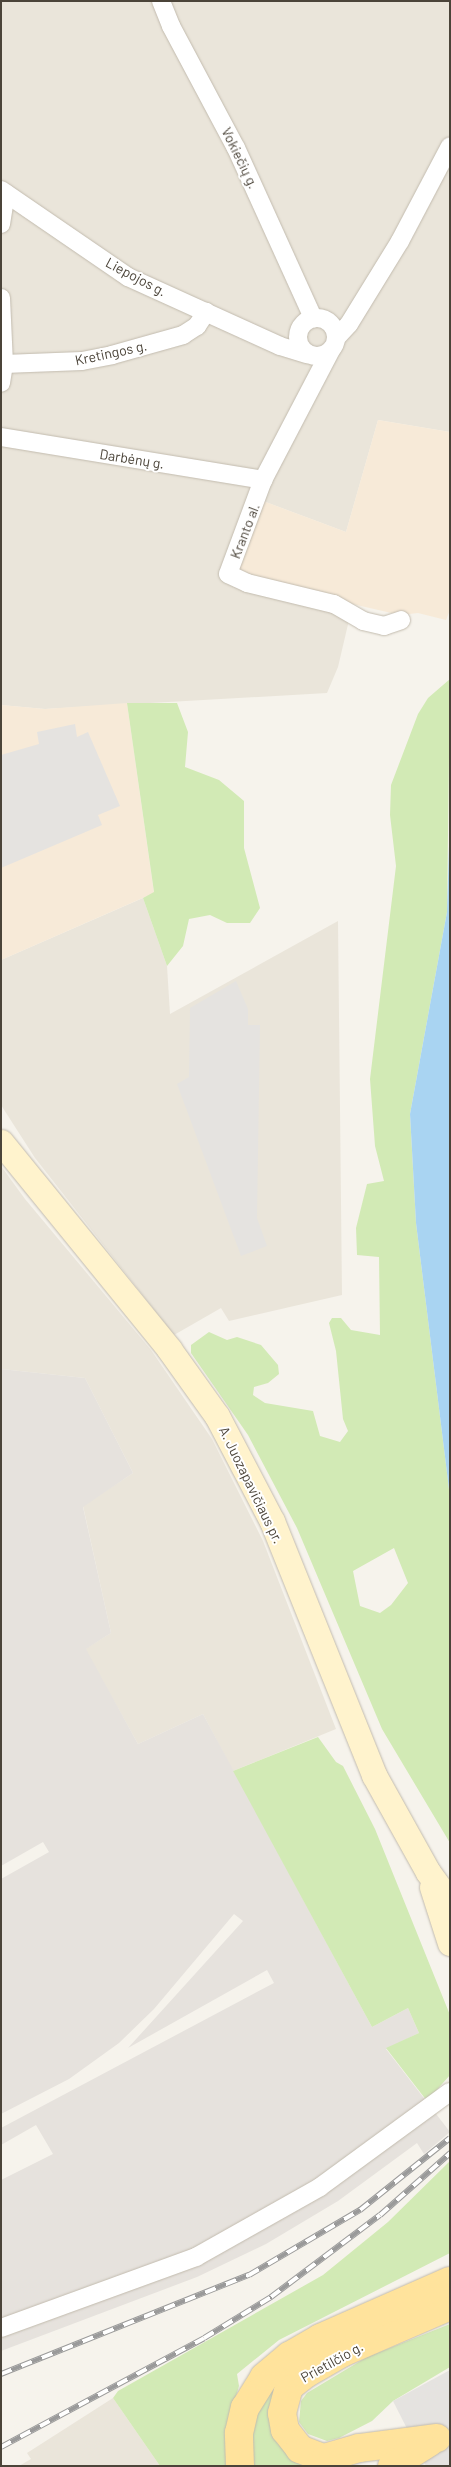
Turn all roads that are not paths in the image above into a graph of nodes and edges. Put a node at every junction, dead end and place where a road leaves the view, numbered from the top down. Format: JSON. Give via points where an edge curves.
{"nodes":[{"id":1,"x":161,"y":1,"type":"edge"},
{"id":2,"x":450,"y":146,"type":"edge"},
{"id":3,"x":4,"y":192,"type":"edge"},
{"id":4,"x":1,"y":224,"type":"edge"},
{"id":5,"x":1,"y":298,"type":"edge"},
{"id":6,"x":206,"y":312,"type":"junction"},
{"id":7,"x":313,"y":318,"type":"junction"},
{"id":8,"x":2,"y":328,"type":"edge"},
{"id":9,"x":337,"y":335,"type":"junction"},
{"id":10,"x":297,"y":337,"type":"junction"},
{"id":11,"x":280,"y":346,"type":"junction"},
{"id":12,"x":310,"y":355,"type":"junction"},
{"id":13,"x":4,"y":364,"type":"junction"},
{"id":14,"x":317,"y":377,"type":"junction"},
{"id":15,"x":1,"y":383,"type":"edge"},
{"id":16,"x":1,"y":437,"type":"edge"},
{"id":17,"x":263,"y":480,"type":"junction"},
{"id":18,"x":401,"y":620,"type":"dead end"},
{"id":19,"x":1,"y":1142,"type":"edge"},
{"id":20,"x":428,"y":1872,"type":"junction"},
{"id":21,"x":450,"y":1902,"type":"edge"},
{"id":22,"x":450,"y":1943,"type":"edge"},
{"id":23,"x":450,"y":2092,"type":"edge"},
{"id":24,"x":450,"y":2280,"type":"edge"},
{"id":25,"x":450,"y":2306,"type":"edge"},
{"id":26,"x":1,"y":2328,"type":"edge"},
{"id":27,"x":443,"y":2433,"type":"edge"},
{"id":28,"x":240,"y":2466,"type":"edge"},
{"id":29,"x":392,"y":2466,"type":"edge"}],
"edges":[{"from":1,"to":7,"type":"street","name":"Vokiečių g.","via":[[236,148]]},
{"from":2,"to":9,"type":"street","name":"Kranto al.","via":[[400,241]]},
{"from":3,"to":4,"type":"street"},
{"from":3,"to":6,"type":"street","name":"Liepojos g.","via":[[128,277]]},
{"from":5,"to":8,"type":"street"},
{"from":6,"to":11,"type":"street","name":"Liepojos g."},
{"from":6,"to":13,"type":"street","name":"Kretingos g.","via":[[197,326],[183,334],[112,356],[82,362]]},
{"from":7,"to":9,"type":"street","via":[[324,319]]},
{"from":7,"to":10,"type":"street","via":[[302,325]]},
{"from":8,"to":13,"type":"street"},
{"from":9,"to":12,"type":"street"},
{"from":9,"to":14,"type":"street","name":"Kranto al."},
{"from":10,"to":11,"type":"street"},
{"from":10,"to":12,"type":"street"},
{"from":11,"to":12,"type":"street","name":"Liepojos g."},
{"from":12,"to":14,"type":"street"},
{"from":13,"to":15,"type":"street"},
{"from":14,"to":17,"type":"street","name":"Kranto al."},
{"from":16,"to":17,"type":"street","name":"Darbėnų g."},
{"from":17,"to":18,"type":"street","name":"Kranto al.","via":[[228,574],[247,583],[334,604],[363,621],[384,626]]},
{"from":19,"to":20,"type":"main road","name":"A. Juozapavičiaus pr.","via":[[163,1342],[217,1416],[272,1521],[374,1775]]},
{"from":20,"to":21,"type":"main road","name":"A. Juozapavičiaus pr."},
{"from":20,"to":22,"type":"main road","name":"A. Juozapavičiaus pr."},
{"from":23,"to":26,"type":"street","via":[[320,2186],[196,2258]]},
{"from":24,"to":28,"type":"main road","name":"Prietilčio g.","via":[[320,2338],[289,2356],[264,2376],[245,2408],[239,2433]]},
{"from":25,"to":27,"type":"main road","name":"Prietilčio g.","via":[[342,2353],[307,2372],[289,2387],[282,2413],[285,2430],[300,2449],[323,2458]]},
{"from":27,"to":29,"type":"main road","name":"Prietilčio g."}]}
